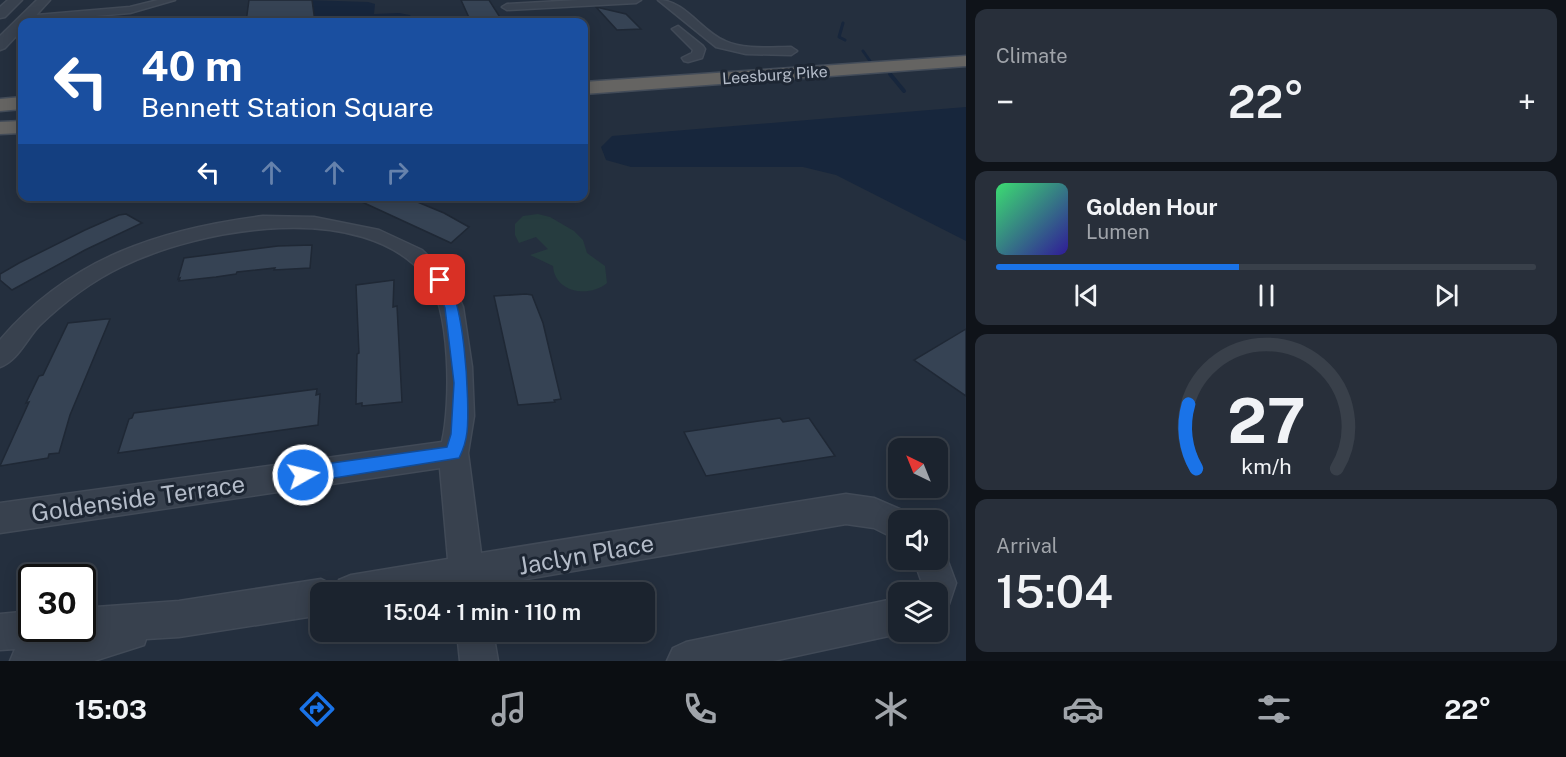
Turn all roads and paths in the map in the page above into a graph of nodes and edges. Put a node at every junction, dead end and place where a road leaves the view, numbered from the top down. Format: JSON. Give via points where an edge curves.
{"nodes":[{"id":1,"x":16,"y":0,"type":"edge"},
{"id":2,"x":44,"y":0,"type":"edge"},
{"id":3,"x":159,"y":0,"type":"edge"},
{"id":4,"x":170,"y":0,"type":"edge"},
{"id":5,"x":636,"y":0,"type":"edge"},
{"id":6,"x":650,"y":0,"type":"edge"},
{"id":7,"x":663,"y":0,"type":"edge"},
{"id":8,"x":507,"y":7,"type":"dead end"},
{"id":9,"x":0,"y":14,"type":"edge"},
{"id":10,"x":27,"y":17,"type":"junction"},
{"id":11,"x":18,"y":26,"type":"edge"},
{"id":12,"x":0,"y":45,"type":"edge"},
{"id":13,"x":797,"y":50,"type":"joint"},
{"id":14,"x":682,"y":58,"type":"joint"},
{"id":15,"x":966,"y":61,"type":"edge"},
{"id":16,"x":588,"y":88,"type":"edge"},
{"id":17,"x":0,"y":103,"type":"edge"},
{"id":18,"x":18,"y":103,"type":"edge"},
{"id":19,"x":0,"y":357,"type":"edge"},
{"id":20,"x":453,"y":453,"type":"junction"},
{"id":21,"x":0,"y":518,"type":"edge"},
{"id":22,"x":888,"y":518,"type":"edge"},
{"id":23,"x":468,"y":582,"type":"edge"},
{"id":24,"x":473,"y":582,"type":"edge"},
{"id":25,"x":310,"y":599,"type":"edge"},
{"id":26,"x":888,"y":618,"type":"edge"},
{"id":27,"x":180,"y":619,"type":"junction"},
{"id":28,"x":96,"y":625,"type":"edge"},
{"id":29,"x":18,"y":630,"type":"edge"},
{"id":30,"x":0,"y":632,"type":"edge"},
{"id":31,"x":476,"y":642,"type":"edge"},
{"id":32,"x":29,"y":661,"type":"edge"},
{"id":33,"x":479,"y":661,"type":"edge"},
{"id":34,"x":686,"y":661,"type":"edge"}],
"edges":[{"from":1,"to":9,"type":"street"},
{"from":2,"to":10,"type":"street"},
{"from":3,"to":10,"type":"street","via":[[116,9]]},
{"from":4,"to":10,"type":"street","via":[[120,12]]},
{"from":5,"to":8,"type":"street"},
{"from":6,"to":14,"type":"street","via":[[699,49],[698,55]]},
{"from":7,"to":13,"type":"street","via":[[720,44],[746,50]]},
{"from":11,"to":12,"type":"street"},
{"from":13,"to":14,"type":"highway","name":"Leesburg Pike"},
{"from":15,"to":16,"type":"highway","name":"Leesburg Pike"},
{"from":17,"to":18,"type":"highway"},
{"from":19,"to":20,"type":"street","via":[[19,330],[52,301],[139,250],[181,236],[224,228],[283,222],[335,225],[394,243],[425,264],[440,280],[451,308],[461,383],[459,434]]},
{"from":20,"to":21,"type":"street","name":"Goldenside Terrace"},
{"from":20,"to":23,"type":"street"},
{"from":22,"to":24,"type":"street","name":"Jaclyn Place","via":[[864,509],[846,509]]},
{"from":25,"to":27,"type":"street"},
{"from":26,"to":34,"type":"street"},
{"from":27,"to":28,"type":"street"},
{"from":27,"to":32,"type":"street"},
{"from":29,"to":30,"type":"street"},
{"from":31,"to":33,"type":"street"}]}
